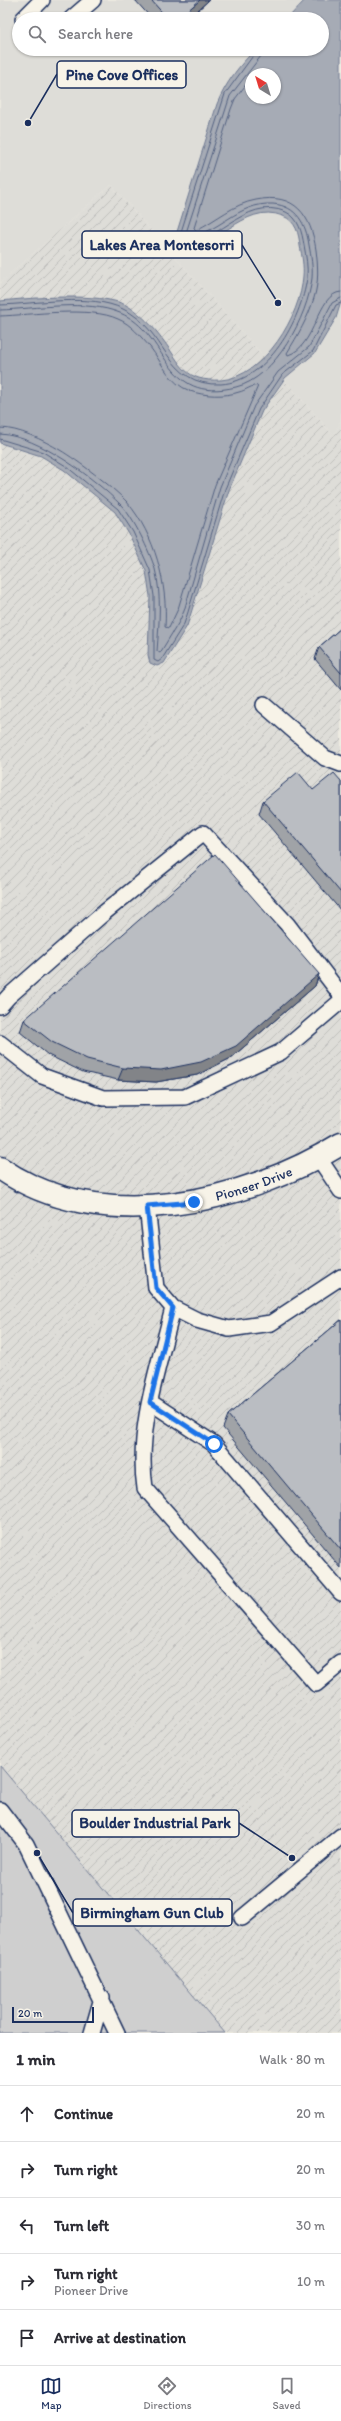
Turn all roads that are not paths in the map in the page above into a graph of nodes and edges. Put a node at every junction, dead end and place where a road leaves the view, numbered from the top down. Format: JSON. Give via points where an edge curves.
{"nodes":[{"id":1,"x":42,"y":0,"type":"edge"},
{"id":2,"x":93,"y":0,"type":"edge"},
{"id":3,"x":30,"y":12,"type":"edge"},
{"id":4,"x":79,"y":12,"type":"edge"},
{"id":5,"x":264,"y":705,"type":"dead end"},
{"id":6,"x":341,"y":764,"type":"edge"},
{"id":7,"x":341,"y":995,"type":"edge"},
{"id":8,"x":341,"y":1001,"type":"edge"},
{"id":9,"x":0,"y":1006,"type":"edge"},
{"id":10,"x":0,"y":1043,"type":"edge"},
{"id":11,"x":341,"y":1144,"type":"edge"},
{"id":12,"x":318,"y":1156,"type":"junction"},
{"id":13,"x":0,"y":1168,"type":"edge"},
{"id":14,"x":341,"y":1191,"type":"edge"},
{"id":15,"x":147,"y":1206,"type":"junction"},
{"id":16,"x":341,"y":1278,"type":"edge"},
{"id":17,"x":173,"y":1308,"type":"junction"},
{"id":18,"x":150,"y":1402,"type":"junction"},
{"id":19,"x":341,"y":1593,"type":"edge"},
{"id":20,"x":341,"y":1663,"type":"edge"},
{"id":21,"x":0,"y":1810,"type":"edge"},
{"id":22,"x":341,"y":1836,"type":"edge"},
{"id":23,"x":242,"y":1918,"type":"dead end"},
{"id":24,"x":102,"y":1998,"type":"junction"},
{"id":25,"x":92,"y":2033,"type":"edge"},
{"id":26,"x":117,"y":2033,"type":"edge"}],
"edges":[{"from":1,"to":3,"type":"lane"},
{"from":2,"to":4,"type":"lane"},
{"from":5,"to":6,"type":"lane","via":[[325,758]]},
{"from":7,"to":9,"type":"lane","via":[[287,924],[203,833],[105,912]]},
{"from":8,"to":10,"type":"lane","via":[[281,1052],[185,1097],[103,1098],[42,1076]]},
{"from":11,"to":12,"type":"street","name":"Pioneer Drive"},
{"from":12,"to":14,"type":"lane"},
{"from":12,"to":15,"type":"street","name":"Pioneer Drive","via":[[275,1179],[194,1202]]},
{"from":13,"to":15,"type":"street","name":"Pioneer Drive","via":[[43,1191],[86,1201]]},
{"from":15,"to":17,"type":"lane","via":[[156,1288]]},
{"from":16,"to":17,"type":"lane","via":[[271,1322],[229,1329],[197,1320]]},
{"from":17,"to":18,"type":"lane"},
{"from":18,"to":19,"type":"lane","via":[[214,1444]]},
{"from":18,"to":20,"type":"lane","via":[[142,1466],[144,1488],[316,1684]]},
{"from":21,"to":24,"type":"lane","via":[[26,1844]]},
{"from":22,"to":23,"type":"lane"},
{"from":24,"to":25,"type":"lane"},
{"from":24,"to":26,"type":"lane"}]}
